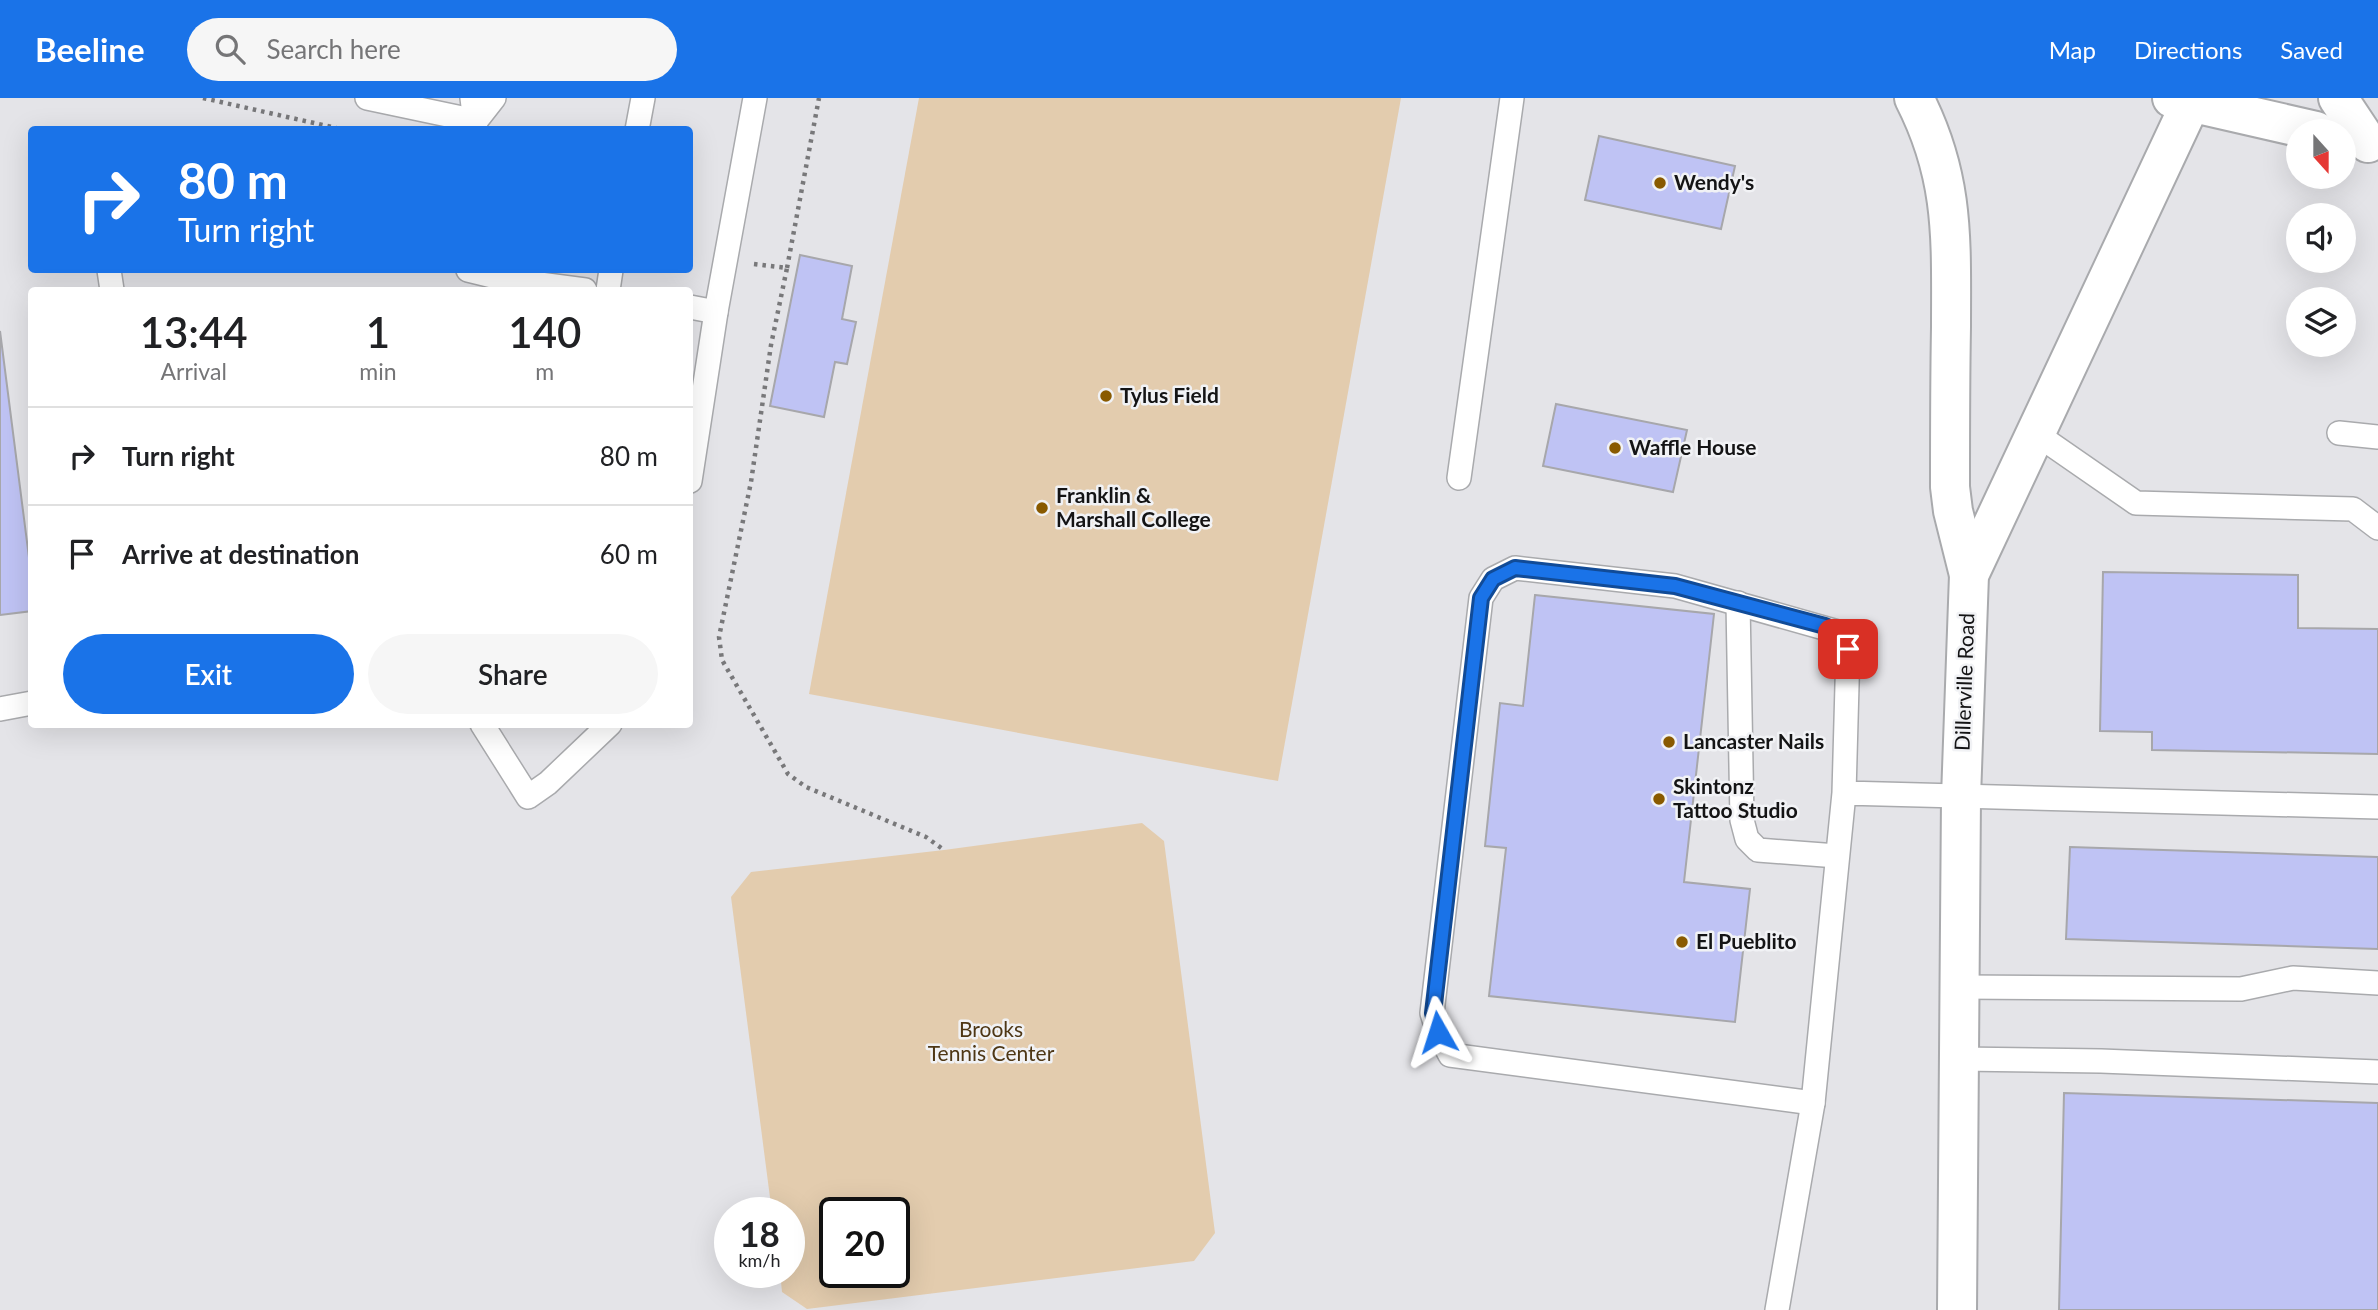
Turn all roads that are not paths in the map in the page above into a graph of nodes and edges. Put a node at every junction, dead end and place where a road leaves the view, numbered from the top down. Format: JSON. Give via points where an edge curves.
{"nodes":[{"id":1,"x":367,"y":98,"type":"edge"},
{"id":2,"x":472,"y":98,"type":"edge"},
{"id":3,"x":494,"y":98,"type":"edge"},
{"id":4,"x":643,"y":98,"type":"edge"},
{"id":5,"x":755,"y":98,"type":"edge"},
{"id":6,"x":1512,"y":98,"type":"edge"},
{"id":7,"x":1914,"y":98,"type":"edge"},
{"id":8,"x":2338,"y":98,"type":"edge"},
{"id":9,"x":2186,"y":99,"type":"edge"},
{"id":10,"x":2286,"y":124,"type":"edge"},
{"id":11,"x":476,"y":125,"type":"edge"},
{"id":12,"x":638,"y":126,"type":"edge"},
{"id":13,"x":2363,"y":142,"type":"edge"},
{"id":14,"x":480,"y":273,"type":"edge"},
{"id":15,"x":508,"y":280,"type":"edge"},
{"id":16,"x":562,"y":287,"type":"edge"},
{"id":17,"x":693,"y":308,"type":"edge"},
{"id":18,"x":716,"y":312,"type":"junction"},
{"id":19,"x":2035,"y":433,"type":"junction"},
{"id":20,"x":2339,"y":433,"type":"dead end"},
{"id":21,"x":2378,"y":437,"type":"edge"},
{"id":22,"x":693,"y":462,"type":"edge"},
{"id":23,"x":1459,"y":478,"type":"dead end"},
{"id":24,"x":2378,"y":528,"type":"edge"},
{"id":25,"x":1969,"y":575,"type":"junction"},
{"id":26,"x":1738,"y":603,"type":"junction"},
{"id":27,"x":28,"y":703,"type":"edge"},
{"id":28,"x":0,"y":709,"type":"edge"},
{"id":29,"x":485,"y":728,"type":"edge"},
{"id":30,"x":606,"y":728,"type":"edge"},
{"id":31,"x":1844,"y":793,"type":"junction"},
{"id":32,"x":1961,"y":797,"type":"junction"},
{"id":33,"x":2378,"y":807,"type":"edge"},
{"id":34,"x":1837,"y":856,"type":"junction"},
{"id":35,"x":2378,"y":983,"type":"edge"},
{"id":36,"x":1959,"y":987,"type":"junction"},
{"id":37,"x":1959,"y":1059,"type":"junction"},
{"id":38,"x":2378,"y":1072,"type":"edge"},
{"id":39,"x":1813,"y":1103,"type":"junction"},
{"id":40,"x":1777,"y":1310,"type":"edge"},
{"id":41,"x":1956,"y":1310,"type":"edge"}],
"edges":[{"from":1,"to":11,"type":"lane"},
{"from":2,"to":11,"type":"lane"},
{"from":3,"to":11,"type":"lane"},
{"from":4,"to":12,"type":"lane"},
{"from":5,"to":18,"type":"lane"},
{"from":6,"to":23,"type":"lane"},
{"from":7,"to":25,"type":"main road","via":[[1938,154],[1948,208],[1950,487]]},
{"from":8,"to":13,"type":"main road"},
{"from":9,"to":10,"type":"main road"},
{"from":9,"to":19,"type":"main road","name":"Dillerville Road"},
{"from":14,"to":15,"type":"lane"},
{"from":15,"to":16,"type":"lane"},
{"from":17,"to":18,"type":"lane"},
{"from":18,"to":22,"type":"lane"},
{"from":19,"to":24,"type":"lane","via":[[2136,503],[2353,509]]},
{"from":19,"to":25,"type":"main road","name":"Dillerville Road"},
{"from":20,"to":21,"type":"lane"},
{"from":25,"to":32,"type":"main road","name":"Dillerville Road"},
{"from":26,"to":31,"type":"lane","via":[[1839,632],[1848,649]]},
{"from":26,"to":34,"type":"lane","via":[[1746,839],[1758,850]]},
{"from":26,"to":39,"type":"lane","via":[[1675,586],[1515,568],[1493,579],[1481,598],[1433,1013],[1450,1055]]},
{"from":27,"to":28,"type":"lane"},
{"from":29,"to":30,"type":"lane","via":[[528,797]]},
{"from":31,"to":32,"type":"lane"},
{"from":31,"to":34,"type":"lane"},
{"from":32,"to":33,"type":"lane"},
{"from":32,"to":36,"type":"main road","name":"Dillerville Road"},
{"from":34,"to":39,"type":"lane"},
{"from":35,"to":36,"type":"lane","via":[[2293,978],[2241,989]]},
{"from":36,"to":37,"type":"main road","name":"Dillerville Road"},
{"from":37,"to":38,"type":"lane"},
{"from":37,"to":41,"type":"main road","name":"Dillerville Road"},
{"from":39,"to":40,"type":"lane"}]}
